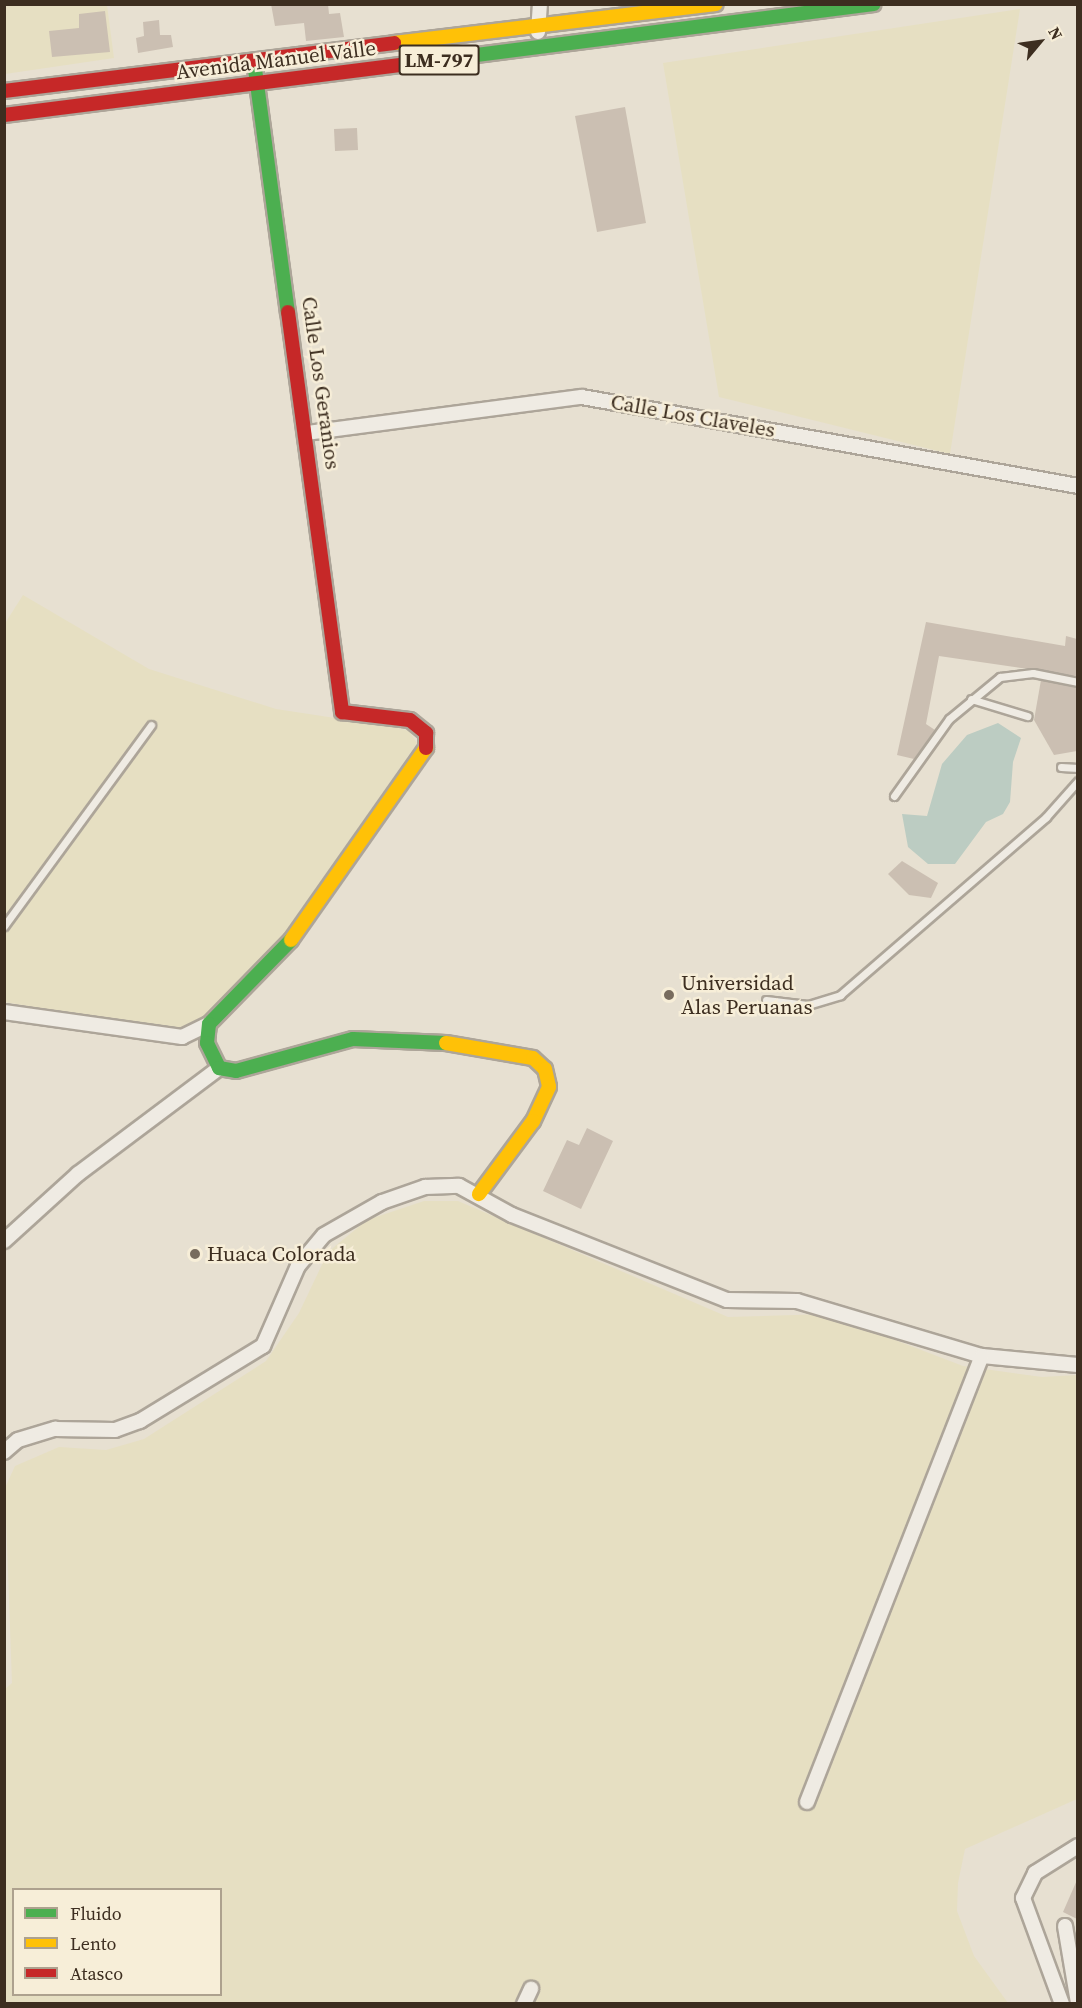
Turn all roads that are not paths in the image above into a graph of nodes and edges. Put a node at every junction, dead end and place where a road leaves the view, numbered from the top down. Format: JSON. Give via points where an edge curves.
{"nodes":[{"id":1,"x":540,"y":4,"type":"edge"},
{"id":2,"x":716,"y":4,"type":"edge"},
{"id":3,"x":874,"y":4,"type":"edge"},
{"id":4,"x":538,"y":27,"type":"junction"},
{"id":5,"x":538,"y":47,"type":"junction"},
{"id":6,"x":254,"y":62,"type":"junction"},
{"id":7,"x":256,"y":84,"type":"junction"},
{"id":8,"x":4,"y":91,"type":"edge"},
{"id":9,"x":4,"y":115,"type":"edge"},
{"id":10,"x":307,"y":433,"type":"junction"},
{"id":11,"x":1077,"y":486,"type":"edge"},
{"id":12,"x":1077,"y":681,"type":"edge"},
{"id":13,"x":970,"y":699,"type":"junction"},
{"id":14,"x":1027,"y":716,"type":"dead end"},
{"id":15,"x":151,"y":725,"type":"dead end"},
{"id":16,"x":1061,"y":767,"type":"dead end"},
{"id":17,"x":1077,"y":768,"type":"edge"},
{"id":18,"x":1077,"y":780,"type":"edge"},
{"id":19,"x":894,"y":796,"type":"dead end"},
{"id":20,"x":4,"y":926,"type":"edge"},
{"id":21,"x":766,"y":1000,"type":"dead end"},
{"id":22,"x":4,"y":1012,"type":"edge"},
{"id":23,"x":209,"y":1024,"type":"junction"},
{"id":24,"x":219,"y":1068,"type":"junction"},
{"id":25,"x":479,"y":1194,"type":"junction"},
{"id":26,"x":4,"y":1241,"type":"edge"},
{"id":27,"x":982,"y":1356,"type":"junction"},
{"id":28,"x":1077,"y":1365,"type":"edge"},
{"id":29,"x":4,"y":1452,"type":"edge"},
{"id":30,"x":807,"y":1802,"type":"dead end"},
{"id":31,"x":1077,"y":1846,"type":"edge"},
{"id":32,"x":1065,"y":1926,"type":"dead end"},
{"id":33,"x":531,"y":1989,"type":"dead end"},
{"id":34,"x":1077,"y":2003,"type":"edge"},
{"id":35,"x":524,"y":2004,"type":"edge"},
{"id":36,"x":1062,"y":2004,"type":"edge"}],
"edges":[{"from":1,"to":4,"type":"street"},
{"from":2,"to":4,"type":"street","name":"Avenida Manuel Valle","number":"LM-797"},
{"from":3,"to":5,"type":"street","name":"Avenida Manuel Valle","number":"LM-797"},
{"from":4,"to":5,"type":"street"},
{"from":4,"to":6,"type":"street","name":"Avenida Manuel Valle","number":"LM-797"},
{"from":5,"to":7,"type":"street","name":"Avenida Manuel Valle","number":"LM-797"},
{"from":6,"to":7,"type":"street","name":"Calle Los Geranios"},
{"from":6,"to":8,"type":"street","name":"Avenida Manuel Valle","number":"LM-797"},
{"from":7,"to":9,"type":"street","name":"Avenida Manuel Valle","number":"LM-797"},
{"from":7,"to":10,"type":"street","name":"Calle Los Geranios"},
{"from":10,"to":11,"type":"street","name":"Calle Los Claveles","via":[[582,397]]},
{"from":10,"to":23,"type":"street","name":"Calle Los Geranios","via":[[342,712],[410,720],[426,733],[425,756],[274,962]]},
{"from":12,"to":13,"type":"lane","via":[[1013,672]]},
{"from":13,"to":14,"type":"lane"},
{"from":13,"to":19,"type":"lane"},
{"from":15,"to":20,"type":"lane"},
{"from":16,"to":17,"type":"lane"},
{"from":18,"to":21,"type":"lane","via":[[1046,817],[840,995],[808,1005]]},
{"from":22,"to":23,"type":"street","via":[[182,1037]]},
{"from":23,"to":24,"type":"street","via":[[207,1043]]},
{"from":24,"to":25,"type":"street","via":[[236,1071],[352,1039],[419,1039],[533,1058],[545,1070],[549,1087],[533,1120]]},
{"from":24,"to":26,"type":"street","via":[[78,1174]]},
{"from":25,"to":27,"type":"street","via":[[512,1215],[727,1300],[797,1301],[847,1311]]},
{"from":25,"to":29,"type":"street","via":[[459,1186],[425,1186],[372,1207],[324,1235],[298,1266],[263,1346],[140,1421],[115,1430],[55,1429],[18,1440]]},
{"from":27,"to":28,"type":"street"},
{"from":27,"to":30,"type":"street"},
{"from":31,"to":36,"type":"street","via":[[1035,1873],[1023,1898]]},
{"from":32,"to":34,"type":"street"},
{"from":33,"to":35,"type":"street"}]}
